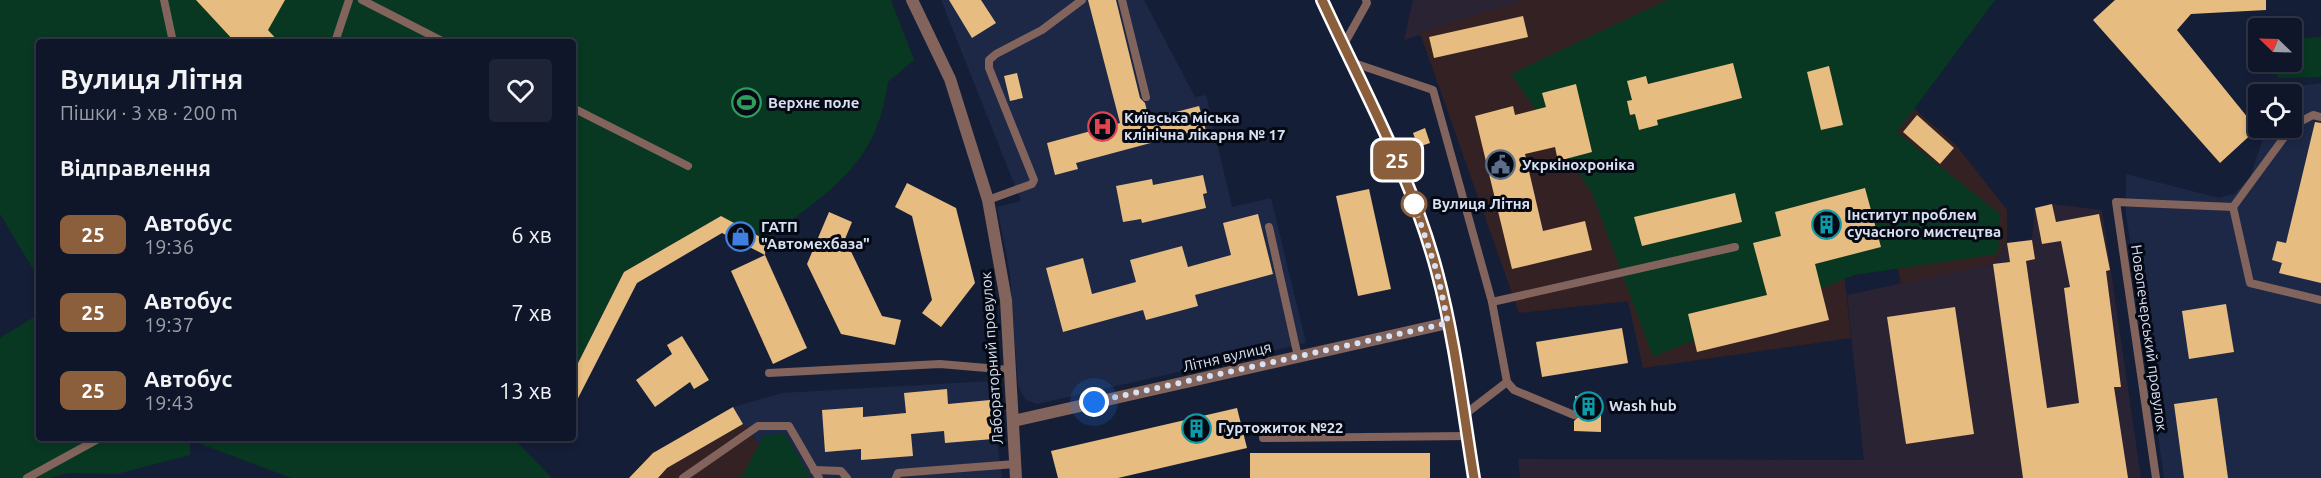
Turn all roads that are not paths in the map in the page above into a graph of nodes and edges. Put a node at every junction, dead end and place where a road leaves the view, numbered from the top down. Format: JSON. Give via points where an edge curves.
{"nodes":[{"id":1,"x":164,"y":0,"type":"edge"},
{"id":2,"x":350,"y":0,"type":"edge"},
{"id":3,"x":362,"y":0,"type":"edge"},
{"id":4,"x":912,"y":0,"type":"edge"},
{"id":5,"x":1082,"y":0,"type":"edge"},
{"id":6,"x":1122,"y":0,"type":"edge"},
{"id":7,"x":1322,"y":0,"type":"edge"},
{"id":8,"x":1366,"y":0,"type":"edge"},
{"id":9,"x":172,"y":39,"type":"edge"},
{"id":10,"x":336,"y":39,"type":"edge"},
{"id":11,"x":438,"y":39,"type":"edge"},
{"id":12,"x":1344,"y":45,"type":"junction"},
{"id":13,"x":1351,"y":62,"type":"junction"},
{"id":14,"x":1146,"y":97,"type":"dead end"},
{"id":15,"x":576,"y":110,"type":"edge"},
{"id":16,"x":2321,"y":117,"type":"edge"},
{"id":17,"x":2302,"y":121,"type":"edge"},
{"id":18,"x":2283,"y":138,"type":"edge"},
{"id":19,"x":688,"y":166,"type":"dead end"},
{"id":20,"x":988,"y":200,"type":"junction"},
{"id":21,"x":2232,"y":207,"type":"junction"},
{"id":22,"x":1269,"y":227,"type":"dead end"},
{"id":23,"x":1735,"y":247,"type":"dead end"},
{"id":24,"x":2321,"y":300,"type":"edge"},
{"id":25,"x":1492,"y":302,"type":"junction"},
{"id":26,"x":1448,"y":323,"type":"junction"},
{"id":27,"x":1298,"y":357,"type":"junction"},
{"id":28,"x":1010,"y":370,"type":"junction"},
{"id":29,"x":769,"y":373,"type":"dead end"},
{"id":30,"x":1507,"y":382,"type":"junction"},
{"id":31,"x":1464,"y":415,"type":"junction"},
{"id":32,"x":1574,"y":415,"type":"dead end"},
{"id":33,"x":1013,"y":421,"type":"junction"},
{"id":34,"x":1467,"y":436,"type":"junction"},
{"id":35,"x":1263,"y":438,"type":"dead end"},
{"id":36,"x":95,"y":441,"type":"edge"},
{"id":37,"x":1015,"y":464,"type":"junction"},
{"id":38,"x":814,"y":470,"type":"junction"},
{"id":39,"x":27,"y":478,"type":"edge"},
{"id":40,"x":683,"y":478,"type":"edge"},
{"id":41,"x":819,"y":478,"type":"edge"},
{"id":42,"x":847,"y":478,"type":"edge"},
{"id":43,"x":896,"y":478,"type":"edge"},
{"id":44,"x":1016,"y":478,"type":"edge"},
{"id":45,"x":1474,"y":478,"type":"edge"},
{"id":46,"x":2156,"y":478,"type":"edge"}],
"edges":[{"from":1,"to":9,"type":"lane"},
{"from":2,"to":10,"type":"lane"},
{"from":3,"to":11,"type":"lane"},
{"from":4,"to":20,"type":"street","name":"Лабораторний провулок","via":[[950,79]]},
{"from":5,"to":20,"type":"lane","via":[[1042,30],[989,60],[1034,180]]},
{"from":6,"to":14,"type":"lane"},
{"from":7,"to":12,"type":"main road"},
{"from":8,"to":12,"type":"lane"},
{"from":12,"to":13,"type":"main road"},
{"from":13,"to":25,"type":"lane","via":[[1433,90]]},
{"from":13,"to":26,"type":"main road","via":[[1416,207]]},
{"from":15,"to":19,"type":"lane"},
{"from":16,"to":17,"type":"lane","via":[[2313,115]]},
{"from":18,"to":21,"type":"lane"},
{"from":20,"to":28,"type":"street","name":"Лабораторний провулок","via":[[1006,300]]},
{"from":21,"to":24,"type":"lane","via":[[2250,283]]},
{"from":21,"to":46,"type":"lane","name":"Новопечерський провулок","via":[[2116,202]]},
{"from":22,"to":27,"type":"lane"},
{"from":23,"to":25,"type":"lane"},
{"from":25,"to":30,"type":"lane"},
{"from":26,"to":27,"type":"street","name":"Літня вулиця"},
{"from":26,"to":31,"type":"main road"},
{"from":27,"to":33,"type":"street","name":"Літня вулиця"},
{"from":28,"to":29,"type":"lane","via":[[940,364]]},
{"from":28,"to":33,"type":"street","name":"Лабораторний провулок"},
{"from":30,"to":31,"type":"lane"},
{"from":30,"to":32,"type":"lane","via":[[1514,390]]},
{"from":31,"to":34,"type":"main road"},
{"from":33,"to":37,"type":"street","name":"Лабораторний провулок"},
{"from":34,"to":35,"type":"lane"},
{"from":34,"to":45,"type":"main road"},
{"from":36,"to":39,"type":"lane"},
{"from":37,"to":43,"type":"lane","via":[[898,473]]},
{"from":37,"to":44,"type":"street","name":"Лабораторний провулок"},
{"from":38,"to":40,"type":"lane","via":[[789,426],[758,426]]},
{"from":38,"to":41,"type":"lane"},
{"from":38,"to":42,"type":"lane","via":[[842,471]]}]}
